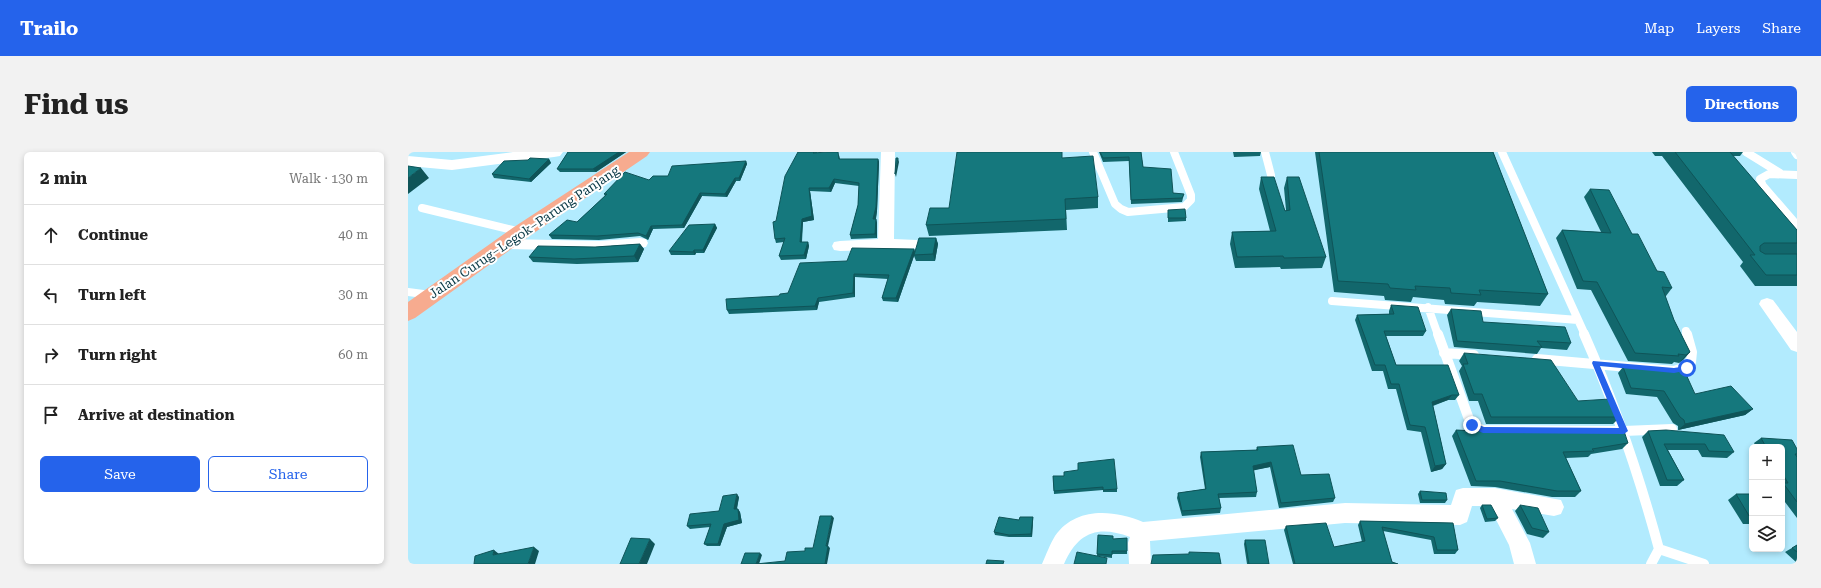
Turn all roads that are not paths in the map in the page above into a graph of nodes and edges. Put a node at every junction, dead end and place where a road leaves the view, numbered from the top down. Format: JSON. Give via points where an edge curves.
{"nodes":[{"id":1,"x":554,"y":152,"type":"edge"},
{"id":2,"x":641,"y":152,"type":"edge"},
{"id":3,"x":888,"y":152,"type":"edge"},
{"id":4,"x":1093,"y":152,"type":"edge"},
{"id":5,"x":1174,"y":152,"type":"edge"},
{"id":6,"x":1265,"y":152,"type":"edge"},
{"id":7,"x":1502,"y":152,"type":"edge"},
{"id":8,"x":1746,"y":152,"type":"edge"},
{"id":9,"x":1795,"y":152,"type":"edge"},
{"id":10,"x":1797,"y":155,"type":"edge"},
{"id":11,"x":408,"y":161,"type":"edge"},
{"id":12,"x":1780,"y":174,"type":"junction"},
{"id":13,"x":1271,"y":175,"type":"edge"},
{"id":14,"x":1797,"y":175,"type":"edge"},
{"id":15,"x":422,"y":208,"type":"dead end"},
{"id":16,"x":1797,"y":225,"type":"edge"},
{"id":17,"x":521,"y":232,"type":"junction"},
{"id":18,"x":640,"y":243,"type":"edge"},
{"id":19,"x":504,"y":244,"type":"junction"},
{"id":20,"x":885,"y":244,"type":"junction"},
{"id":21,"x":911,"y":244,"type":"dead end"},
{"id":22,"x":840,"y":246,"type":"dead end"},
{"id":23,"x":408,"y":292,"type":"edge"},
{"id":24,"x":431,"y":295,"type":"junction"},
{"id":25,"x":1332,"y":301,"type":"dead end"},
{"id":26,"x":1768,"y":304,"type":"dead end"},
{"id":27,"x":1428,"y":307,"type":"junction"},
{"id":28,"x":408,"y":313,"type":"edge"},
{"id":29,"x":1578,"y":320,"type":"junction"},
{"id":30,"x":1686,"y":331,"type":"dead end"},
{"id":31,"x":1797,"y":345,"type":"edge"},
{"id":32,"x":1444,"y":353,"type":"junction"},
{"id":33,"x":1482,"y":355,"type":"edge"},
{"id":34,"x":1527,"y":359,"type":"edge"},
{"id":35,"x":1596,"y":363,"type":"junction"},
{"id":36,"x":1672,"y":430,"type":"edge"},
{"id":37,"x":1624,"y":431,"type":"junction"},
{"id":38,"x":1495,"y":497,"type":"junction"},
{"id":39,"x":1554,"y":507,"type":"dead end"},
{"id":40,"x":1143,"y":532,"type":"junction"},
{"id":41,"x":1659,"y":549,"type":"junction"},
{"id":42,"x":1053,"y":564,"type":"edge"},
{"id":43,"x":1140,"y":564,"type":"edge"},
{"id":44,"x":1525,"y":564,"type":"edge"},
{"id":45,"x":1651,"y":564,"type":"edge"},
{"id":46,"x":1704,"y":564,"type":"edge"}],
"edges":[{"from":1,"to":11,"type":"street","via":[[470,164],[439,165]]},
{"from":2,"to":17,"type":"main road","name":"Jalan Curug–Legok–Parung Panjang"},
{"from":3,"to":20,"type":"street"},
{"from":4,"to":5,"type":"lane","via":[[1115,204],[1128,212],[1184,207],[1188,204],[1191,195]]},
{"from":6,"to":13,"type":"lane"},
{"from":7,"to":29,"type":"lane"},
{"from":8,"to":12,"type":"lane"},
{"from":9,"to":10,"type":"lane"},
{"from":12,"to":14,"type":"lane"},
{"from":12,"to":16,"type":"lane","via":[[1769,174],[1760,179],[1763,186]]},
{"from":15,"to":17,"type":"lane"},
{"from":17,"to":19,"type":"main road","name":"Jalan Curug–Legok–Parung Panjang"},
{"from":18,"to":19,"type":"street","via":[[599,246]]},
{"from":19,"to":24,"type":"main road","name":"Jalan Curug–Legok–Parung Panjang"},
{"from":20,"to":21,"type":"street"},
{"from":20,"to":22,"type":"street"},
{"from":23,"to":24,"type":"lane"},
{"from":24,"to":28,"type":"main road","name":"Jalan Curug–Legok–Parung Panjang"},
{"from":25,"to":27,"type":"lane"},
{"from":26,"to":31,"type":"street"},
{"from":27,"to":29,"type":"lane"},
{"from":27,"to":32,"type":"lane"},
{"from":29,"to":35,"type":"lane"},
{"from":30,"to":35,"type":"lane","via":[[1693,359],[1687,368],[1674,371]]},
{"from":32,"to":33,"type":"lane"},
{"from":32,"to":37,"type":"lane","via":[[1474,427],[1483,430]]},
{"from":34,"to":35,"type":"lane"},
{"from":35,"to":37,"type":"lane"},
{"from":36,"to":37,"type":"lane"},
{"from":37,"to":41,"type":"lane"},
{"from":38,"to":39,"type":"street"},
{"from":38,"to":40,"type":"street","via":[[1463,497],[1460,515],[1345,513]]},
{"from":38,"to":44,"type":"street","via":[[1519,543]]},
{"from":40,"to":42,"type":"street","via":[[1122,523],[1103,521],[1080,527],[1065,540]]},
{"from":40,"to":43,"type":"street"},
{"from":41,"to":45,"type":"lane"},
{"from":41,"to":46,"type":"lane"}]}
